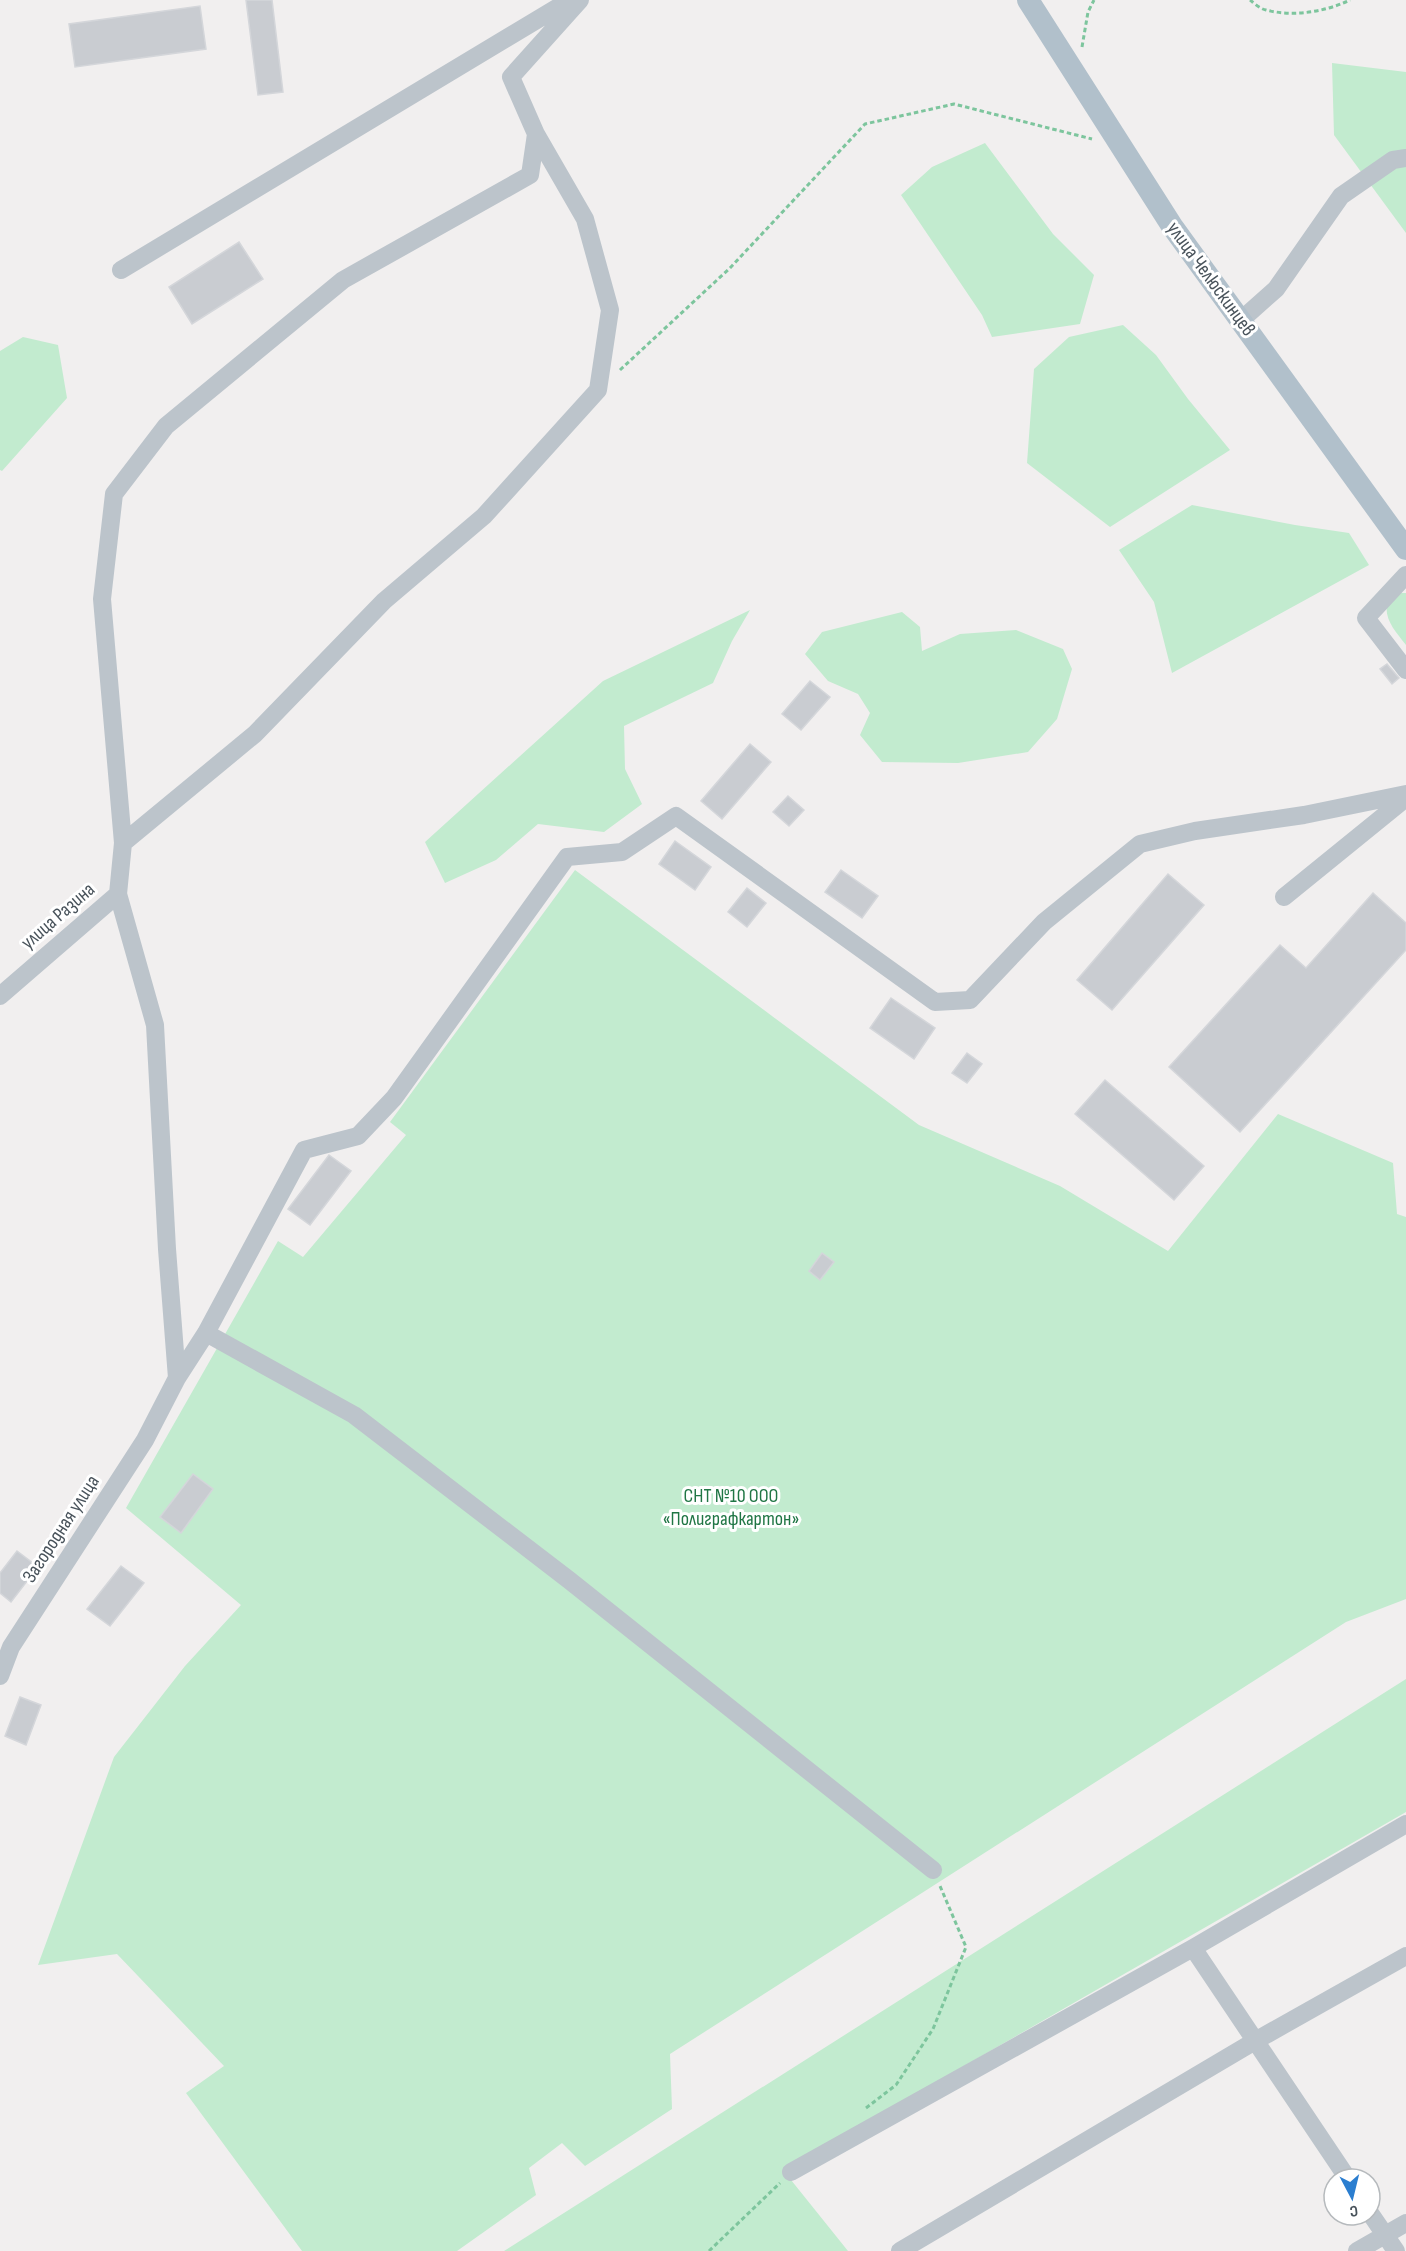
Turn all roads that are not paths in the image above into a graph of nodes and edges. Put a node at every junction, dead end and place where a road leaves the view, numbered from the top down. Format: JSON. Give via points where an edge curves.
{"nodes":[{"id":1,"x":570,"y":0,"type":"edge"},
{"id":2,"x":580,"y":0,"type":"edge"},
{"id":3,"x":1028,"y":0,"type":"edge"},
{"id":4,"x":536,"y":134,"type":"junction"},
{"id":5,"x":1406,"y":158,"type":"edge"},
{"id":6,"x":121,"y":270,"type":"dead end"},
{"id":7,"x":1240,"y":321,"type":"junction"},
{"id":8,"x":1406,"y":549,"type":"edge"},
{"id":9,"x":1406,"y":575,"type":"edge"},
{"id":10,"x":1406,"y":670,"type":"edge"},
{"id":11,"x":1406,"y":796,"type":"edge"},
{"id":12,"x":123,"y":843,"type":"junction"},
{"id":13,"x":118,"y":894,"type":"junction"},
{"id":14,"x":1284,"y":897,"type":"dead end"},
{"id":15,"x":0,"y":996,"type":"edge"},
{"id":16,"x":206,"y":1333,"type":"junction"},
{"id":17,"x":177,"y":1378,"type":"junction"},
{"id":18,"x":0,"y":1676,"type":"edge"},
{"id":19,"x":1406,"y":1824,"type":"edge"},
{"id":20,"x":933,"y":1870,"type":"road end"},
{"id":21,"x":1193,"y":1948,"type":"junction"},
{"id":22,"x":1406,"y":1956,"type":"edge"},
{"id":23,"x":1255,"y":2041,"type":"junction"},
{"id":24,"x":1339,"y":2167,"type":"edge"},
{"id":25,"x":790,"y":2172,"type":"road end"},
{"id":26,"x":1406,"y":2223,"type":"edge"},
{"id":27,"x":1380,"y":2227,"type":"edge"},
{"id":28,"x":1385,"y":2235,"type":"junction"},
{"id":29,"x":900,"y":2251,"type":"edge"},
{"id":30,"x":1357,"y":2251,"type":"edge"},
{"id":31,"x":1396,"y":2251,"type":"edge"}],
"edges":[{"from":1,"to":6,"type":"street"},
{"from":2,"to":4,"type":"street","via":[[511,77]]},
{"from":3,"to":7,"type":"main road","name":"улица Челюскинцев","via":[[1172,226]]},
{"from":4,"to":12,"type":"street","via":[[531,175],[344,280],[166,426],[114,495],[102,599]]},
{"from":4,"to":12,"type":"street","via":[[585,219],[610,310],[598,390],[484,516],[384,601],[255,734]]},
{"from":5,"to":7,"type":"street","via":[[1393,160],[1341,196],[1276,289]]},
{"from":7,"to":8,"type":"main road","name":"улица Челюскинцев"},
{"from":9,"to":10,"type":"street","via":[[1366,618]]},
{"from":11,"to":14,"type":"street"},
{"from":11,"to":16,"type":"street","name":"Загородная улица","via":[[1195,831],[1140,844],[1044,922],[970,1000],[935,1002],[676,816],[622,852],[567,857],[394,1098],[358,1136],[304,1150]]},
{"from":12,"to":13,"type":"street"},
{"from":13,"to":15,"type":"street","name":"улица Разина"},
{"from":13,"to":17,"type":"street","via":[[155,1025]]},
{"from":16,"to":17,"type":"street","name":"Загородная улица"},
{"from":16,"to":20,"type":"street","via":[[354,1415],[570,1580]]},
{"from":17,"to":18,"type":"street","name":"Загородная улица","via":[[146,1440],[11,1647]]},
{"from":19,"to":21,"type":"street"},
{"from":21,"to":23,"type":"street"},
{"from":21,"to":25,"type":"street"},
{"from":22,"to":23,"type":"street"},
{"from":23,"to":24,"type":"street"},
{"from":23,"to":29,"type":"street"},
{"from":26,"to":28,"type":"street"},
{"from":27,"to":28,"type":"street"},
{"from":28,"to":30,"type":"street"},
{"from":28,"to":31,"type":"street"}]}
